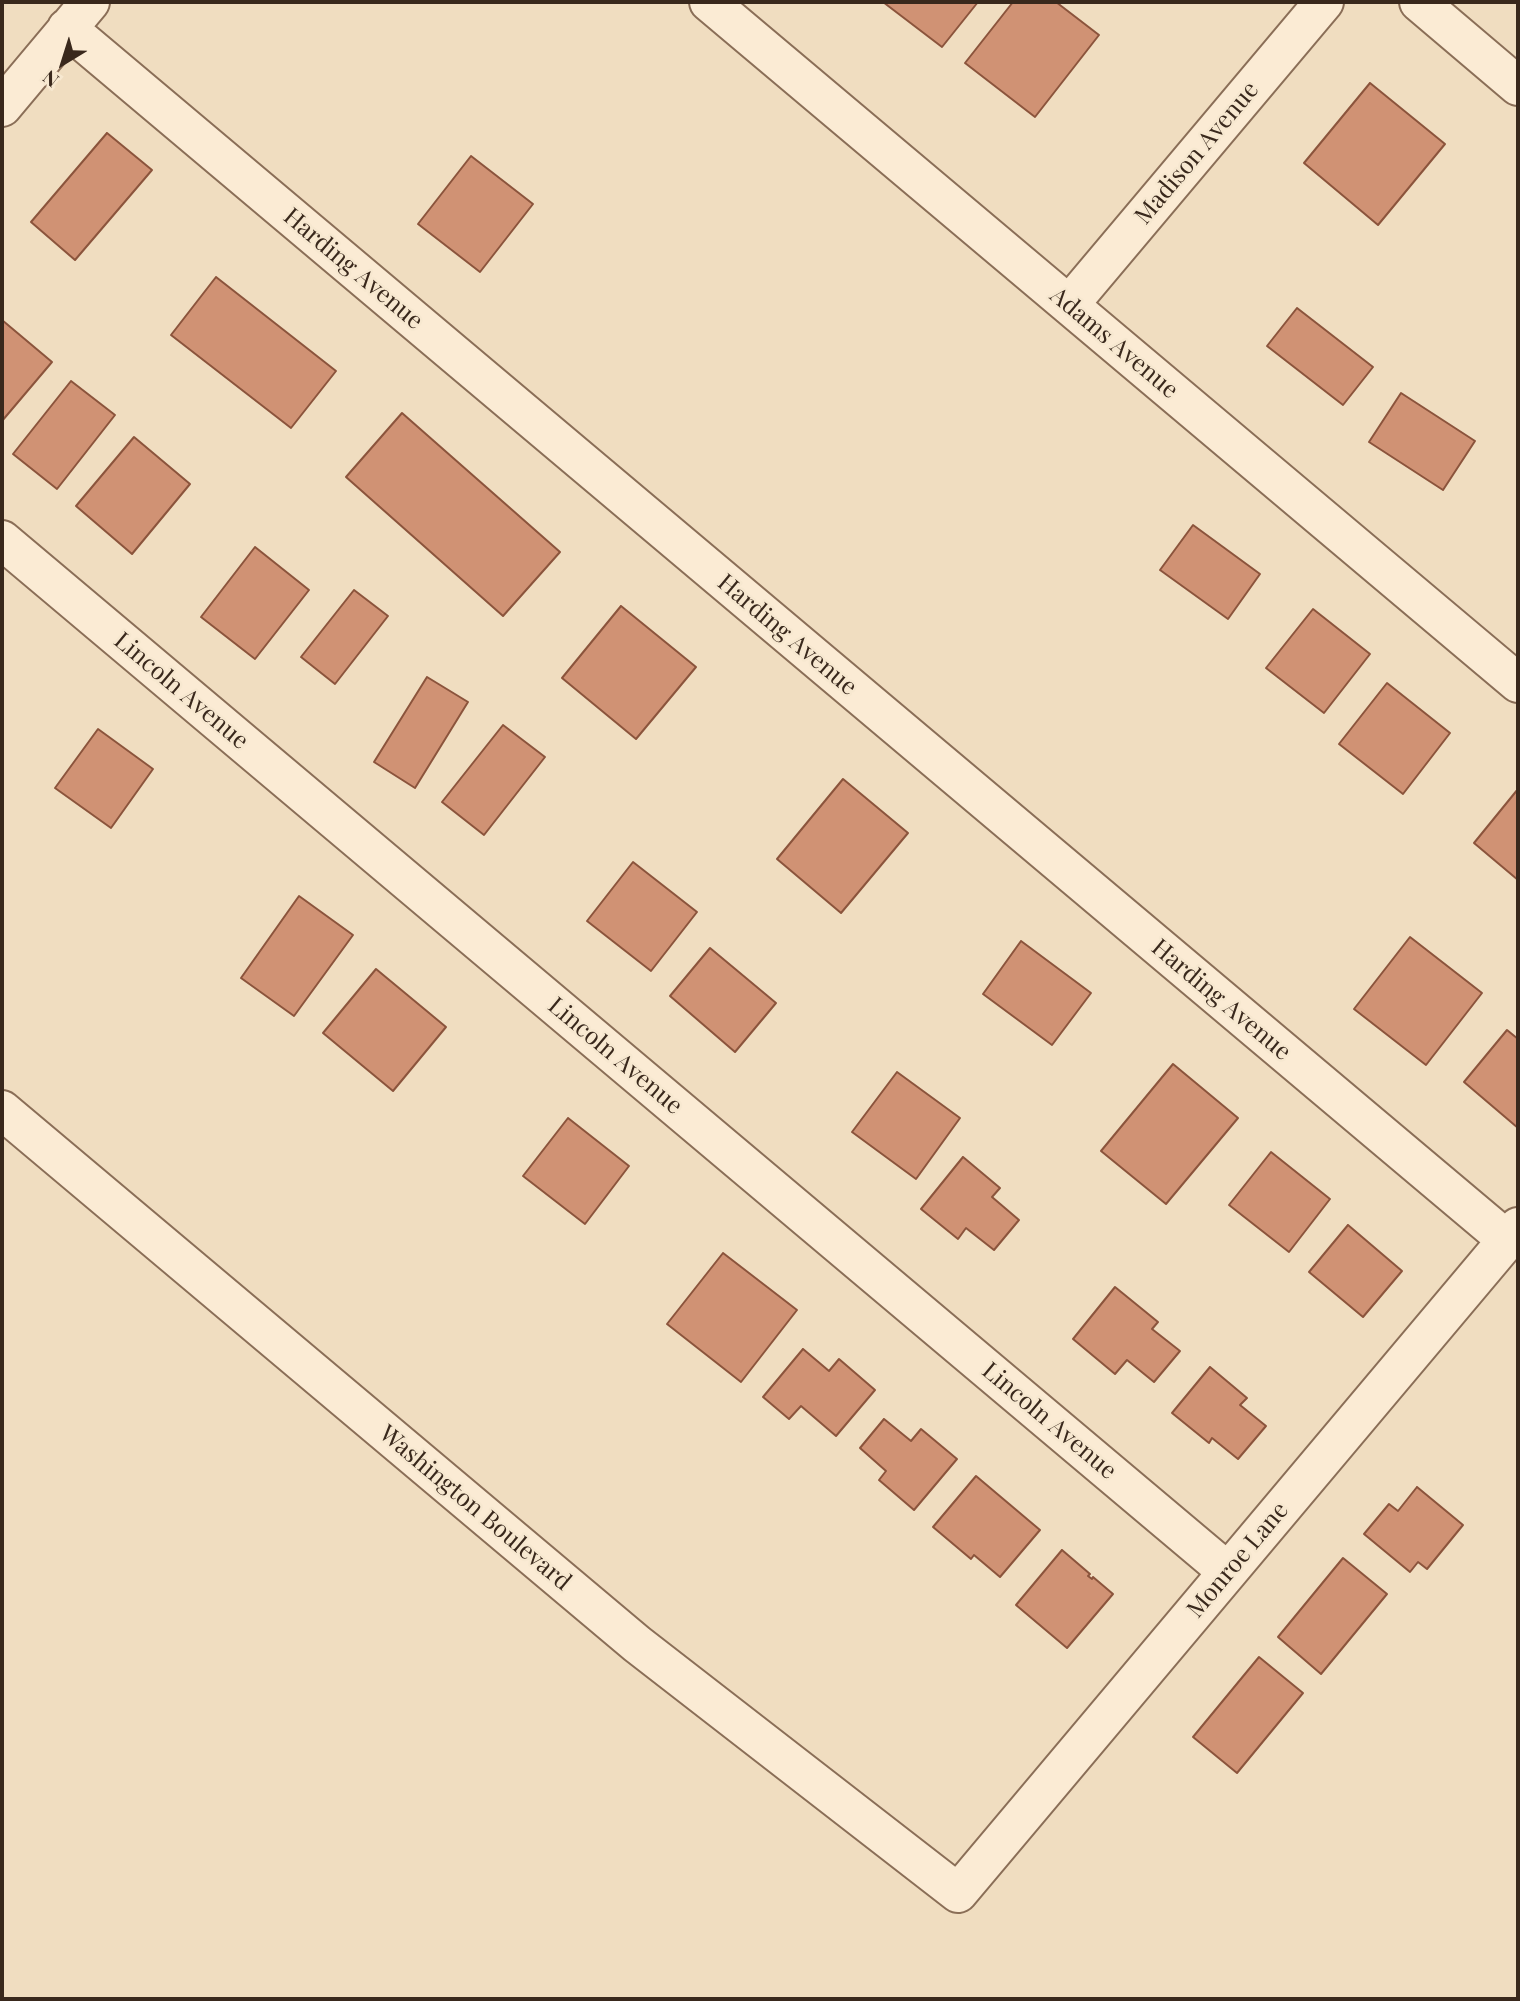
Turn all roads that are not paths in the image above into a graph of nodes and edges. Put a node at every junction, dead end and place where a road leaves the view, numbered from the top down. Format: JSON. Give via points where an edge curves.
{"nodes":[{"id":1,"x":709,"y":2,"type":"edge"},
{"id":2,"x":1324,"y":2,"type":"edge"},
{"id":3,"x":1419,"y":2,"type":"edge"},
{"id":4,"x":79,"y":15,"type":"edge"},
{"id":5,"x":1518,"y":86,"type":"edge"},
{"id":6,"x":2,"y":107,"type":"edge"},
{"id":7,"x":1069,"y":305,"type":"junction"},
{"id":8,"x":2,"y":540,"type":"edge"},
{"id":9,"x":1518,"y":683,"type":"edge"},
{"id":10,"x":2,"y":1110,"type":"edge"},
{"id":11,"x":1513,"y":1234,"type":"edge"},
{"id":12,"x":1228,"y":1572,"type":"junction"},
{"id":13,"x":958,"y":1893,"type":"joint"}],
"edges":[{"from":1,"to":7,"type":"street","name":"Adams Avenue"},
{"from":2,"to":7,"type":"street","name":"Madison Avenue"},
{"from":3,"to":5,"type":"street"},
{"from":4,"to":6,"type":"street"},
{"from":4,"to":11,"type":"street","name":"Harding Avenue"},
{"from":7,"to":9,"type":"street","name":"Adams Avenue"},
{"from":8,"to":12,"type":"street","name":"Lincoln Avenue"},
{"from":10,"to":13,"type":"street","name":"Washington Boulevard","via":[[638,1644]]},
{"from":11,"to":12,"type":"street","name":"Monroe Lane"},
{"from":12,"to":13,"type":"street","name":"Monroe Lane"}]}
